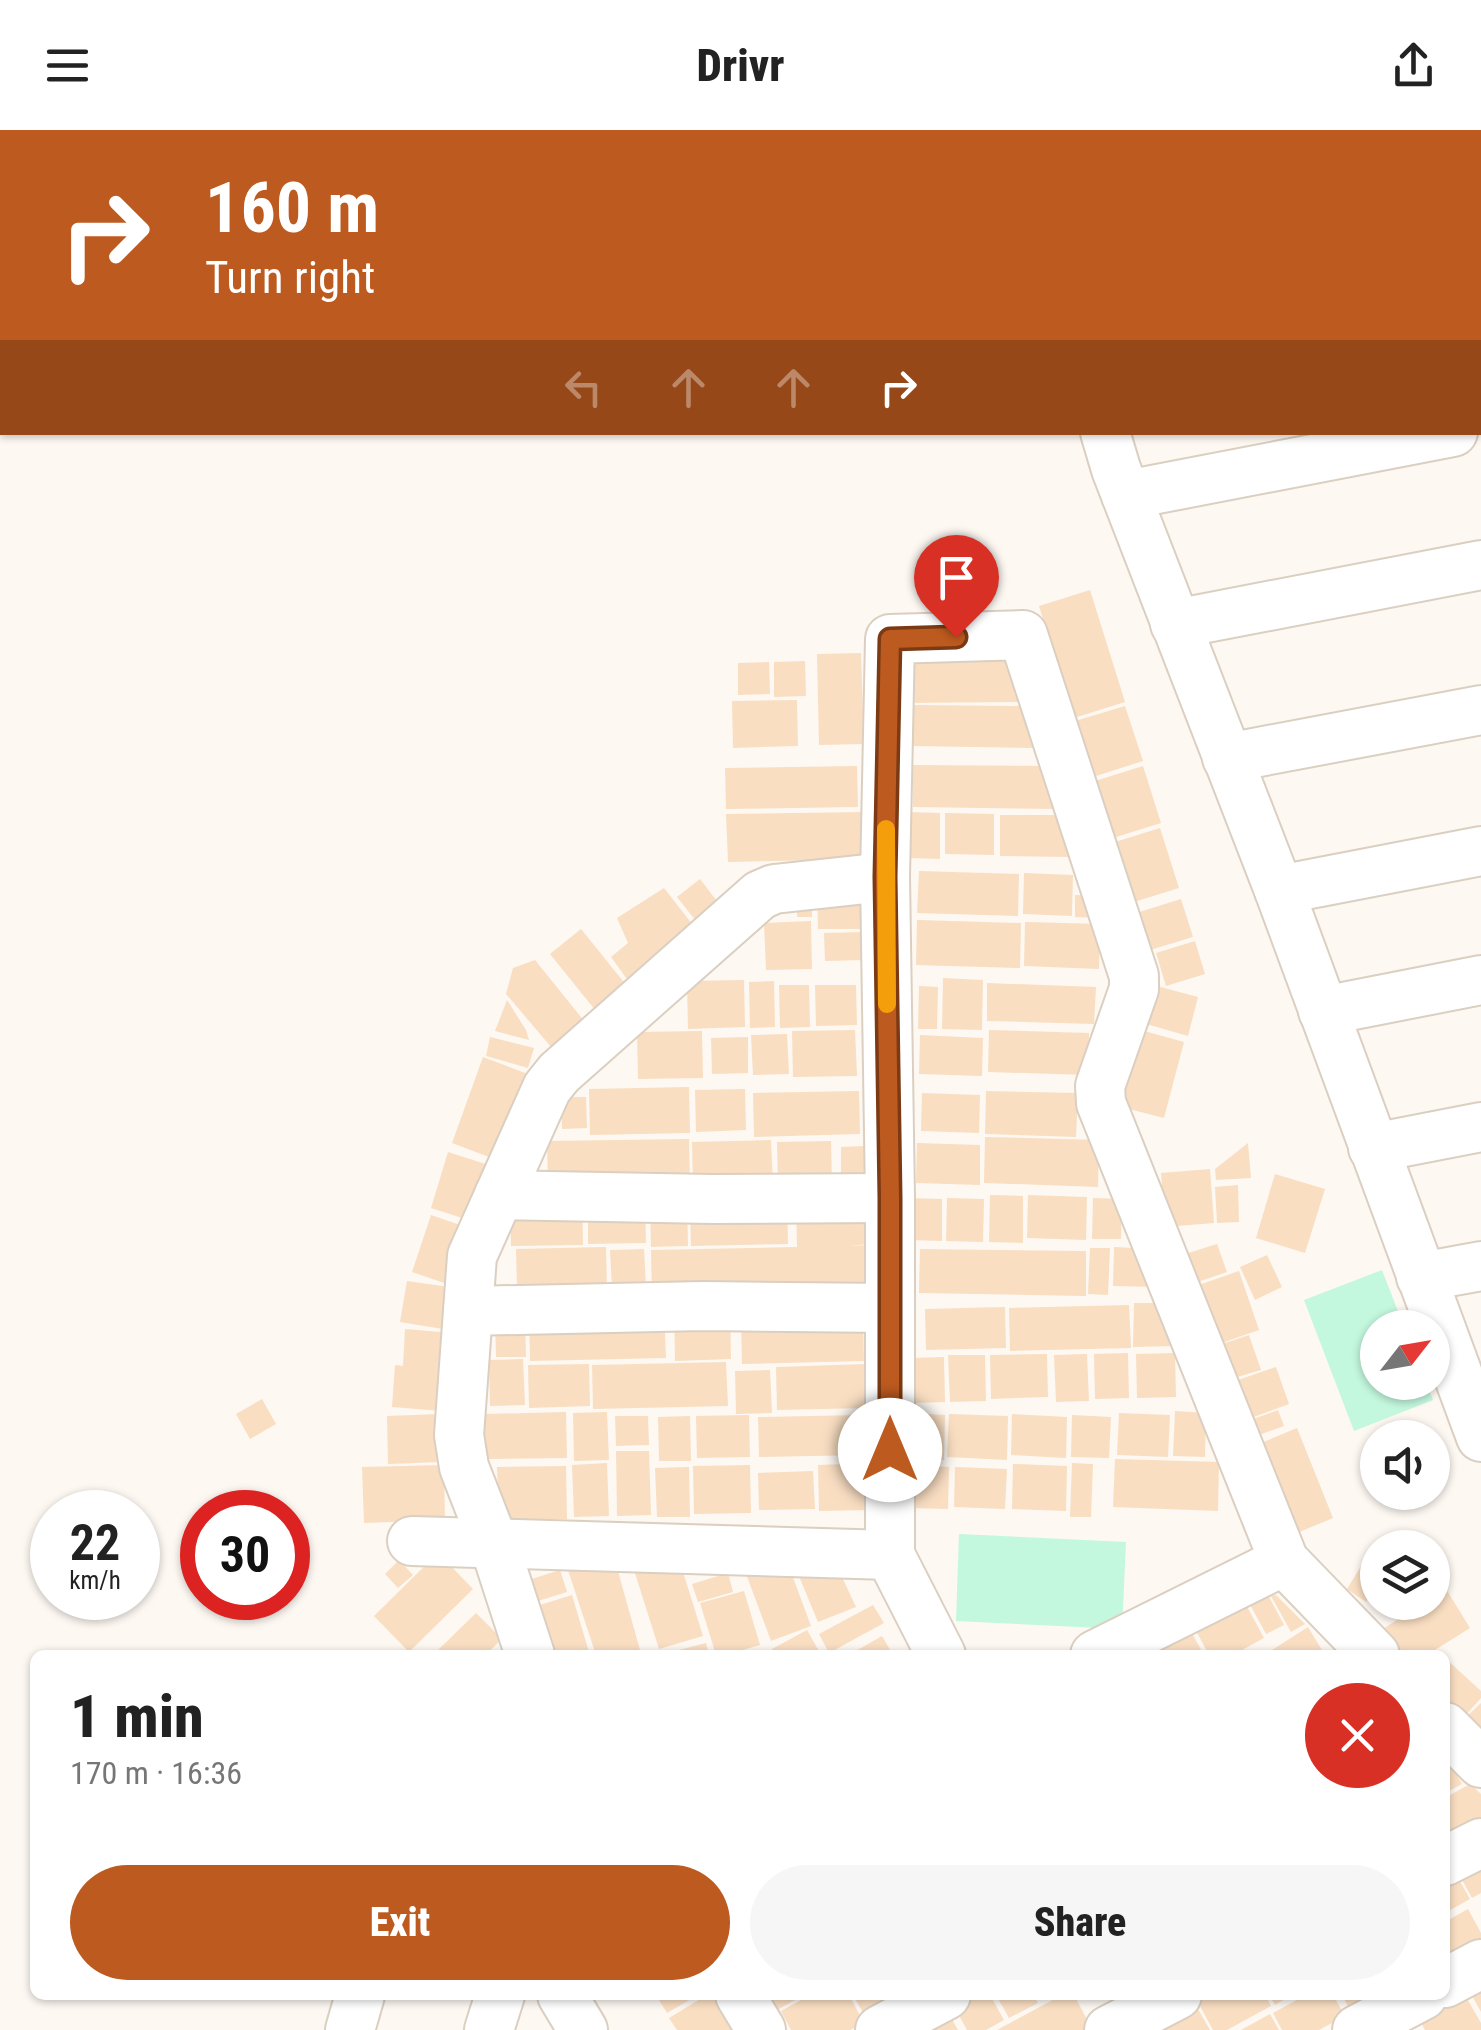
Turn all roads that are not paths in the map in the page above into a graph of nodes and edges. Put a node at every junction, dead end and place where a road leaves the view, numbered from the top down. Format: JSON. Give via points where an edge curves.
{"nodes":[{"id":1,"x":1106,"y":435,"type":"edge"},
{"id":2,"x":1437,"y":435,"type":"edge"},
{"id":3,"x":1126,"y":495,"type":"junction"},
{"id":4,"x":1481,"y":565,"type":"edge"},
{"id":5,"x":1175,"y":624,"type":"junction"},
{"id":6,"x":1481,"y":710,"type":"edge"},
{"id":7,"x":1227,"y":758,"type":"junction"},
{"id":8,"x":1481,"y":851,"type":"edge"},
{"id":9,"x":885,"y":877,"type":"junction"},
{"id":10,"x":1278,"y":890,"type":"junction"},
{"id":11,"x":1481,"y":980,"type":"edge"},
{"id":12,"x":1323,"y":1011,"type":"junction"},
{"id":13,"x":1481,"y":1127,"type":"edge"},
{"id":14,"x":1373,"y":1148,"type":"junction"},
{"id":15,"x":499,"y":1195,"type":"junction"},
{"id":16,"x":890,"y":1198,"type":"junction"},
{"id":17,"x":1481,"y":1266,"type":"edge"},
{"id":18,"x":1421,"y":1277,"type":"junction"},
{"id":19,"x":890,"y":1308,"type":"junction"},
{"id":20,"x":468,"y":1311,"type":"junction"},
{"id":21,"x":1477,"y":1418,"type":"edge"},
{"id":22,"x":412,"y":1541,"type":"dead end"},
{"id":23,"x":494,"y":1544,"type":"junction"},
{"id":24,"x":890,"y":1556,"type":"junction"},
{"id":25,"x":1284,"y":1561,"type":"junction"},
{"id":26,"x":528,"y":1650,"type":"edge"},
{"id":27,"x":939,"y":1650,"type":"edge"},
{"id":28,"x":1106,"y":1650,"type":"edge"},
{"id":29,"x":1367,"y":1650,"type":"edge"},
{"id":30,"x":1481,"y":1843,"type":"edge"},
{"id":31,"x":1450,"y":1858,"type":"edge"},
{"id":32,"x":1481,"y":1964,"type":"edge"},
{"id":33,"x":1450,"y":1980,"type":"edge"},
{"id":34,"x":359,"y":2000,"type":"edge"},
{"id":35,"x":498,"y":2000,"type":"edge"},
{"id":36,"x":565,"y":2000,"type":"edge"},
{"id":37,"x":743,"y":2000,"type":"edge"},
{"id":38,"x":937,"y":2000,"type":"edge"},
{"id":39,"x":1166,"y":2000,"type":"edge"},
{"id":40,"x":1414,"y":2000,"type":"edge"},
{"id":41,"x":1122,"y":2019,"type":"edge"},
{"id":42,"x":350,"y":2030,"type":"edge"},
{"id":43,"x":489,"y":2030,"type":"edge"},
{"id":44,"x":583,"y":2030,"type":"edge"},
{"id":45,"x":760,"y":2030,"type":"edge"},
{"id":46,"x":880,"y":2030,"type":"edge"},
{"id":47,"x":1357,"y":2030,"type":"edge"}],
"edges":[{"from":1,"to":3,"type":"street"},
{"from":2,"to":3,"type":"street"},
{"from":3,"to":5,"type":"street"},
{"from":4,"to":5,"type":"street"},
{"from":5,"to":7,"type":"street"},
{"from":6,"to":7,"type":"street"},
{"from":7,"to":10,"type":"street"},
{"from":8,"to":10,"type":"street"},
{"from":9,"to":15,"type":"street","via":[[760,895],[560,1073]]},
{"from":9,"to":16,"type":"street"},
{"from":9,"to":25,"type":"street","via":[[890,639],[1022,635],[1134,976],[1100,1086],[1101,1103]]},
{"from":10,"to":12,"type":"street"},
{"from":11,"to":12,"type":"street"},
{"from":12,"to":14,"type":"street"},
{"from":13,"to":14,"type":"street"},
{"from":14,"to":18,"type":"street"},
{"from":15,"to":16,"type":"street"},
{"from":15,"to":20,"type":"street","via":[[472,1256]]},
{"from":16,"to":19,"type":"street"},
{"from":17,"to":18,"type":"street"},
{"from":18,"to":21,"type":"street"},
{"from":19,"to":20,"type":"street"},
{"from":19,"to":24,"type":"street"},
{"from":20,"to":23,"type":"street","via":[[459,1435],[464,1467]]},
{"from":22,"to":23,"type":"street"},
{"from":23,"to":24,"type":"street"},
{"from":23,"to":26,"type":"street"},
{"from":24,"to":27,"type":"street"},
{"from":25,"to":28,"type":"street"},
{"from":25,"to":29,"type":"street"},
{"from":30,"to":31,"type":"street"},
{"from":32,"to":33,"type":"street"},
{"from":34,"to":42,"type":"street"},
{"from":35,"to":43,"type":"street"},
{"from":36,"to":44,"type":"street"},
{"from":37,"to":45,"type":"street"},
{"from":38,"to":46,"type":"street"},
{"from":39,"to":41,"type":"street"},
{"from":40,"to":47,"type":"street"}]}
